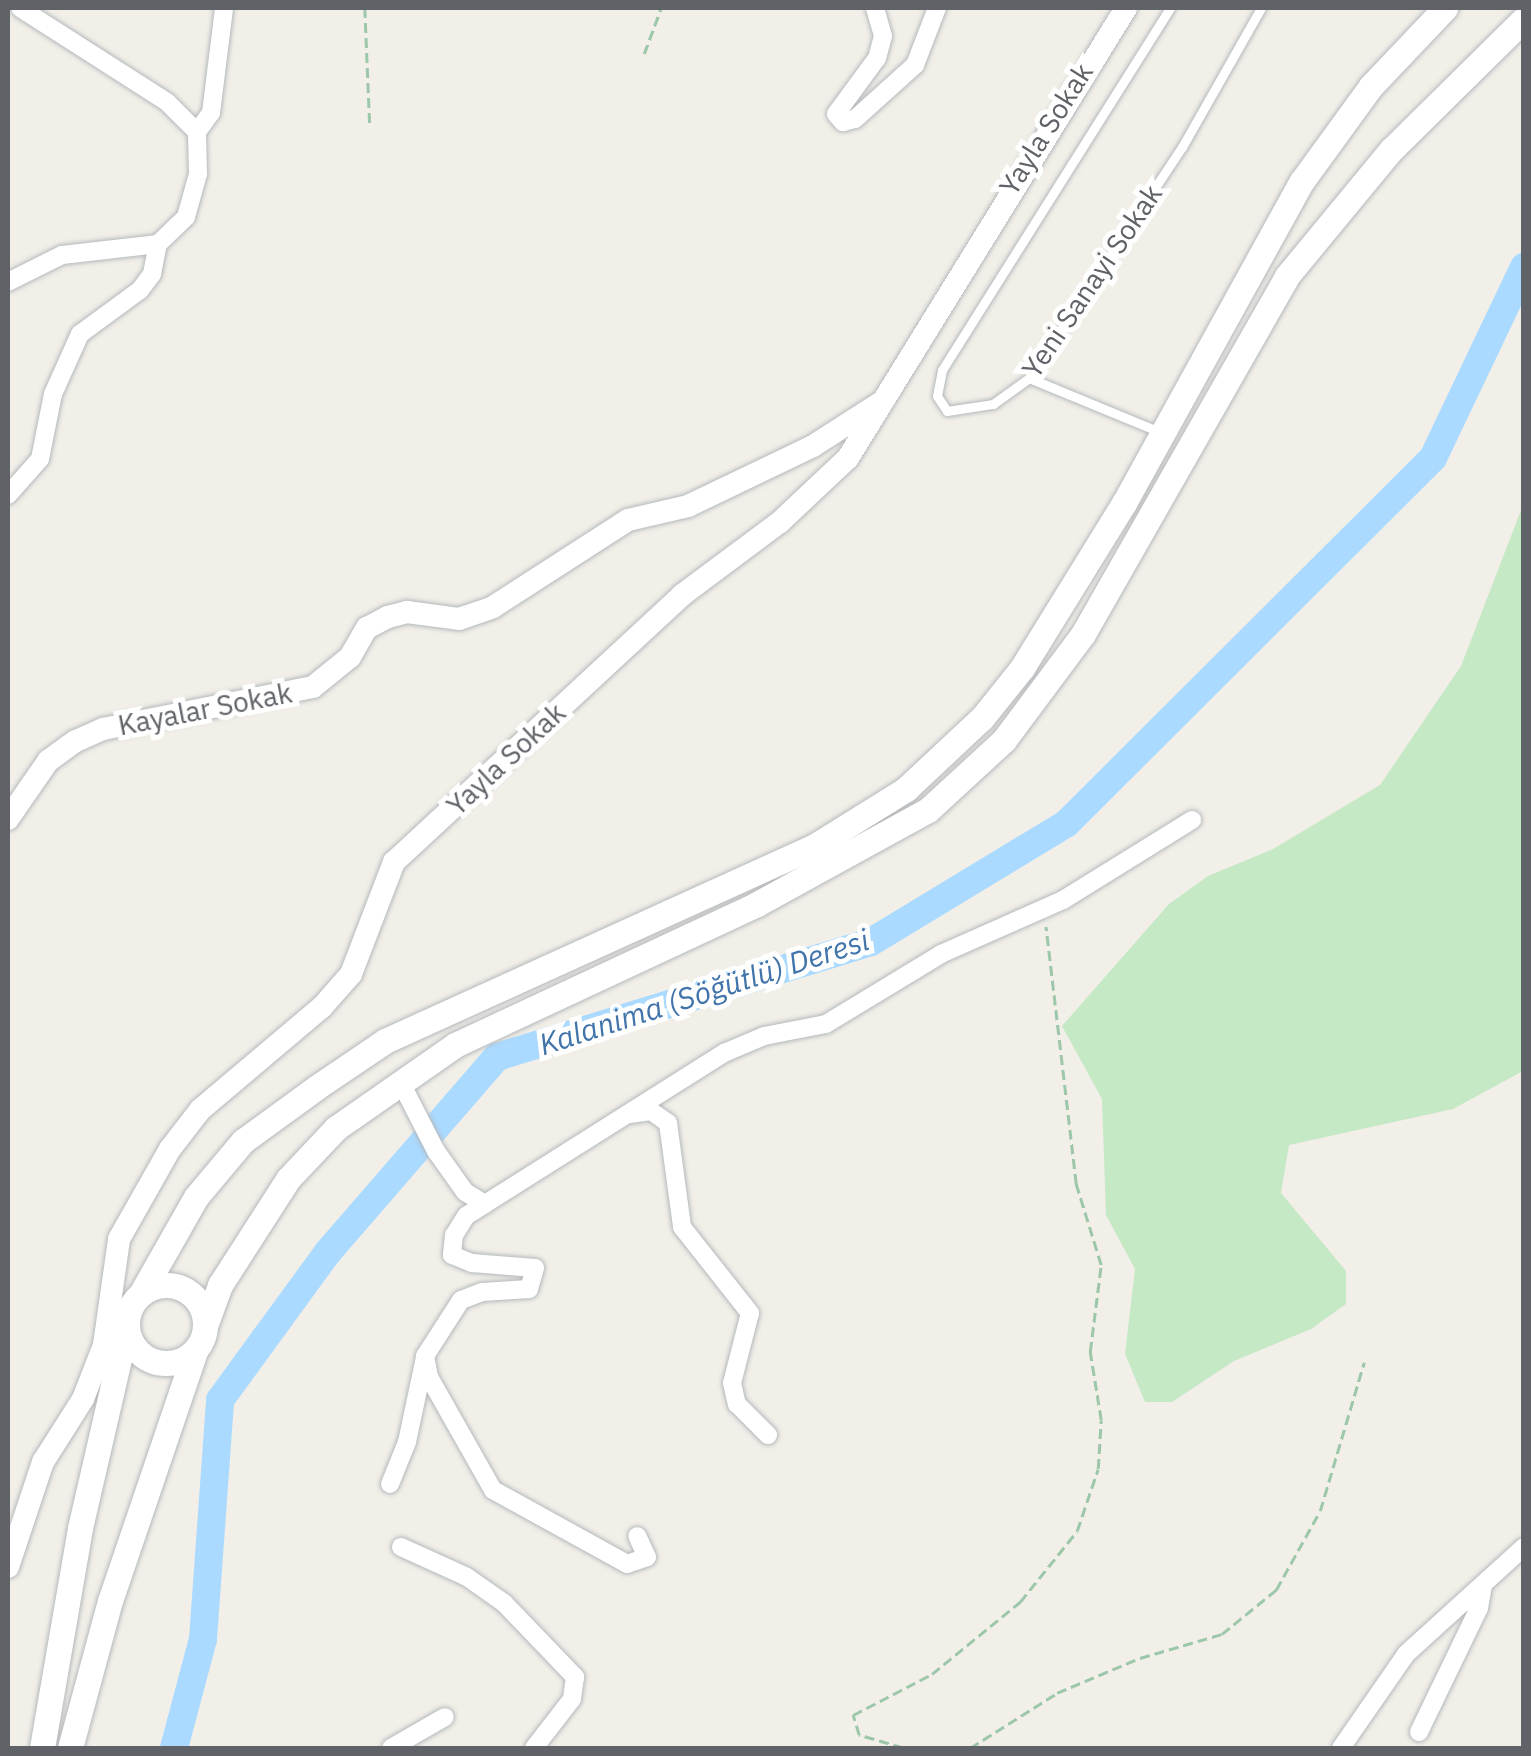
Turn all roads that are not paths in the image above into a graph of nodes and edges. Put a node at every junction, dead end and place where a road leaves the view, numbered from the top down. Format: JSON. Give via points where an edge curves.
{"nodes":[{"id":1,"x":20,"y":8,"type":"edge"},
{"id":2,"x":224,"y":8,"type":"edge"},
{"id":3,"x":875,"y":8,"type":"edge"},
{"id":4,"x":937,"y":8,"type":"edge"},
{"id":5,"x":1170,"y":8,"type":"edge"},
{"id":6,"x":1261,"y":8,"type":"edge"},
{"id":7,"x":1444,"y":8,"type":"edge"},
{"id":8,"x":1118,"y":12,"type":"edge"},
{"id":9,"x":1524,"y":19,"type":"edge"},
{"id":10,"x":197,"y":132,"type":"junction"},
{"id":11,"x":158,"y":244,"type":"junction"},
{"id":12,"x":8,"y":282,"type":"edge"},
{"id":13,"x":1029,"y":378,"type":"junction"},
{"id":14,"x":891,"y":396,"type":"junction"},
{"id":15,"x":1161,"y":432,"type":"junction"},
{"id":16,"x":8,"y":495,"type":"edge"},
{"id":17,"x":8,"y":819,"type":"edge"},
{"id":18,"x":1192,"y":820,"type":"dead end"},
{"id":19,"x":400,"y":1081,"type":"junction"},
{"id":20,"x":630,"y":1114,"type":"junction"},
{"id":21,"x":485,"y":1204,"type":"junction"},
{"id":22,"x":142,"y":1292,"type":"junction"},
{"id":23,"x":126,"y":1328,"type":"junction"},
{"id":24,"x":201,"y":1338,"type":"junction"},
{"id":25,"x":425,"y":1356,"type":"junction"},
{"id":26,"x":768,"y":1435,"type":"dead end"},
{"id":27,"x":390,"y":1484,"type":"dead end"},
{"id":28,"x":637,"y":1536,"type":"dead end"},
{"id":29,"x":1524,"y":1547,"type":"edge"},
{"id":30,"x":401,"y":1548,"type":"dead end"},
{"id":31,"x":8,"y":1567,"type":"edge"},
{"id":32,"x":1483,"y":1586,"type":"junction"},
{"id":33,"x":445,"y":1716,"type":"dead end"},
{"id":34,"x":1419,"y":1732,"type":"dead end"},
{"id":35,"x":42,"y":1748,"type":"edge"},
{"id":36,"x":70,"y":1748,"type":"edge"},
{"id":37,"x":393,"y":1748,"type":"edge"},
{"id":38,"x":534,"y":1748,"type":"edge"},
{"id":39,"x":1341,"y":1748,"type":"edge"}],
"edges":[{"from":1,"to":10,"type":"street","via":[[167,102]]},
{"from":2,"to":10,"type":"street","via":[[211,113]]},
{"from":3,"to":4,"type":"street","via":[[883,36],[877,58],[836,114],[842,122],[855,119],[915,64]]},
{"from":5,"to":13,"type":"lane","name":"Yeni Sanayi Sokak","via":[[942,370],[936,396],[946,411],[972,411],[1010,396]]},
{"from":6,"to":13,"type":"lane","name":"Yeni Sanayi Sokak","via":[[1182,147]]},
{"from":7,"to":15,"type":"main road","via":[[1371,86],[1302,180]]},
{"from":8,"to":14,"type":"street","name":"Yayla Sokak"},
{"from":9,"to":19,"type":"main road","via":[[1391,150],[1288,276],[1082,634],[1004,740],[928,810],[758,904],[455,1045]]},
{"from":10,"to":11,"type":"street","via":[[198,174],[186,217]]},
{"from":11,"to":12,"type":"street","via":[[62,255]]},
{"from":11,"to":16,"type":"street","via":[[152,274],[140,290],[80,334],[54,394],[40,459]]},
{"from":13,"to":15,"type":"lane"},
{"from":14,"to":17,"type":"street","name":"Kayalar Sokak","via":[[813,446],[688,506],[628,520],[494,607],[459,619],[407,612],[388,617],[367,628],[350,657],[313,687],[103,729],[76,741],[48,761]]},
{"from":14,"to":31,"type":"street","name":"Yayla Sokak","via":[[819,487],[682,594],[394,862],[351,974],[322,1008],[200,1110],[170,1149],[119,1239],[104,1345],[83,1399],[43,1462]]},
{"from":15,"to":22,"type":"main road","via":[[1022,668],[982,718],[906,788],[813,847],[385,1041],[243,1141],[196,1197]]},
{"from":18,"to":20,"type":"street","via":[[1044,910],[941,954],[826,1024],[744,1043]]},
{"from":19,"to":21,"type":"street","via":[[436,1151],[465,1192]]},
{"from":19,"to":24,"type":"main road","via":[[336,1128],[288,1179],[220,1285]]},
{"from":20,"to":21,"type":"street"},
{"from":20,"to":26,"type":"street","via":[[651,1112],[668,1123],[682,1227],[750,1314],[732,1384],[737,1404]]},
{"from":21,"to":25,"type":"street","via":[[454,1234],[452,1255],[472,1264],[535,1268],[529,1289],[461,1300]]},
{"from":22,"to":23,"type":"main road"},
{"from":22,"to":24,"type":"main road","via":[[180,1287],[199,1302]]},
{"from":23,"to":24,"type":"main road","via":[[150,1360],[175,1362]]},
{"from":23,"to":35,"type":"main road","via":[[88,1489]]},
{"from":24,"to":36,"type":"main road","via":[[110,1601]]},
{"from":25,"to":27,"type":"street","via":[[407,1442]]},
{"from":25,"to":28,"type":"street","via":[[430,1378],[493,1490],[626,1564],[647,1556]]},
{"from":29,"to":32,"type":"street"},
{"from":30,"to":38,"type":"street","via":[[467,1577],[504,1603],[576,1677],[572,1699]]},
{"from":32,"to":34,"type":"street","via":[[1480,1608]]},
{"from":32,"to":39,"type":"street","via":[[1406,1654]]},
{"from":33,"to":37,"type":"street"}]}
